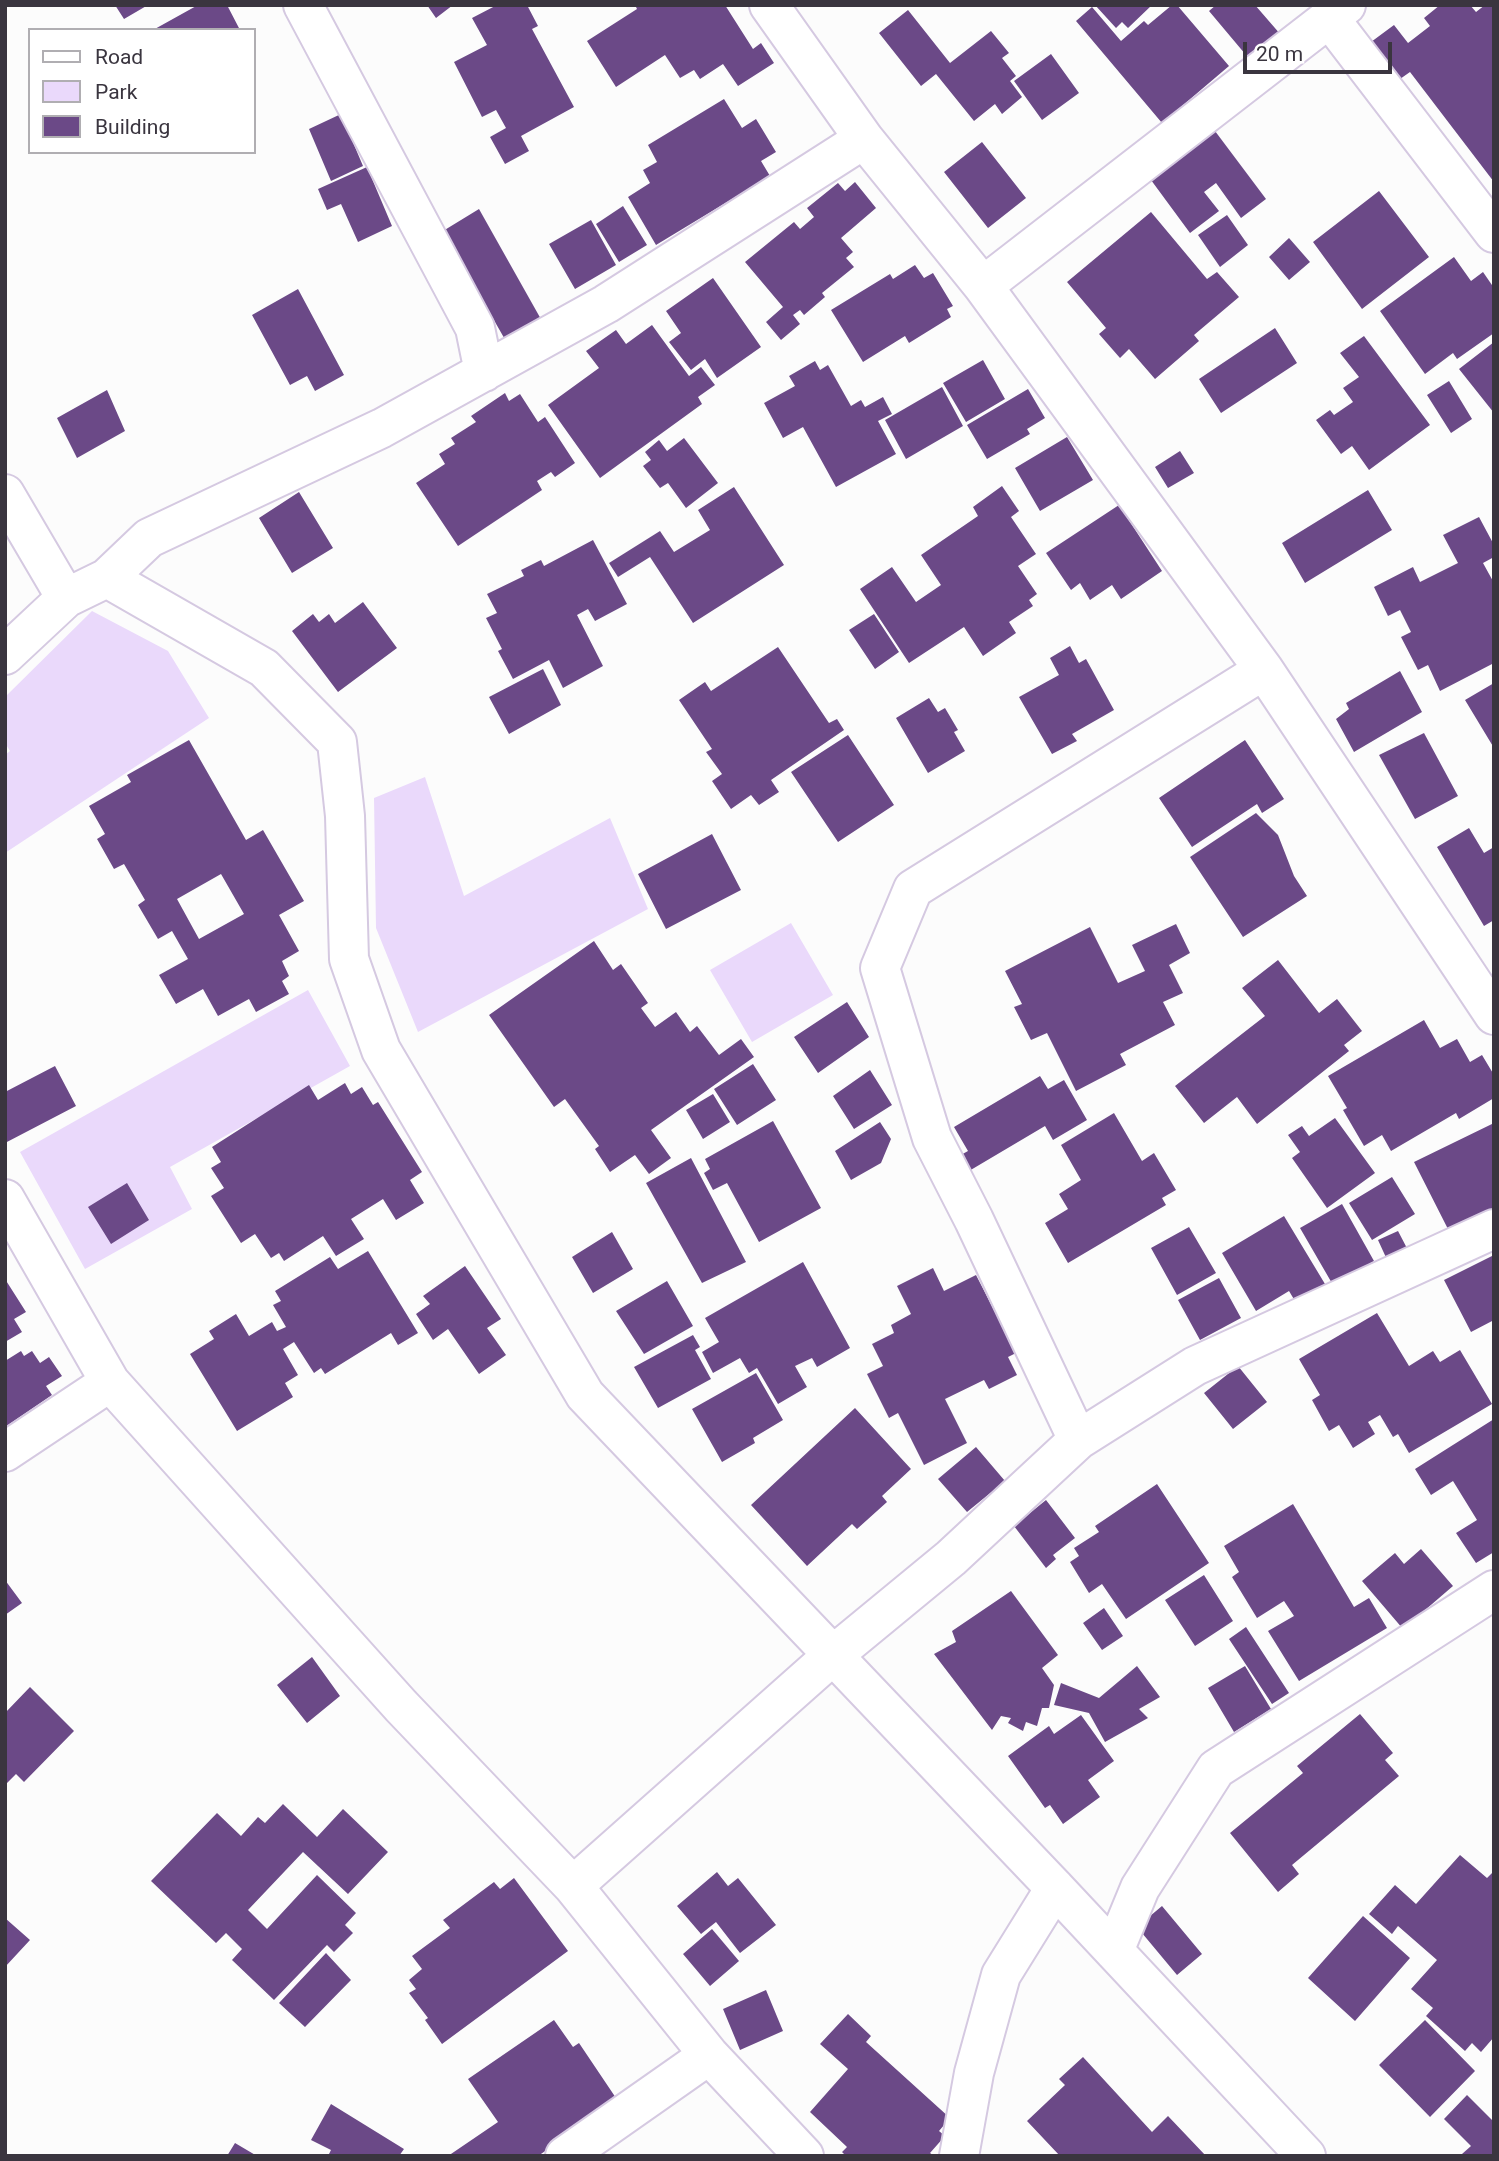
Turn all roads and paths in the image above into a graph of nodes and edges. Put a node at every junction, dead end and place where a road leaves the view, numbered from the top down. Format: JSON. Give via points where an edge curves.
{"nodes":[{"id":1,"x":303,"y":5,"type":"edge"},
{"id":2,"x":769,"y":5,"type":"edge"},
{"id":3,"x":1338,"y":12,"type":"edge"},
{"id":4,"x":864,"y":139,"type":"junction"},
{"id":5,"x":1494,"y":233,"type":"edge"},
{"id":6,"x":984,"y":286,"type":"junction"},
{"id":7,"x":484,"y":372,"type":"junction"},
{"id":8,"x":5,"y":494,"type":"edge"},
{"id":9,"x":107,"y":578,"type":"junction"},
{"id":10,"x":66,"y":598,"type":"junction"},
{"id":11,"x":5,"y":655,"type":"edge"},
{"id":12,"x":1264,"y":670,"type":"junction"},
{"id":13,"x":1491,"y":1004,"type":"edge"},
{"id":14,"x":5,"y":1199,"type":"edge"},
{"id":15,"x":1494,"y":1229,"type":"edge"},
{"id":16,"x":110,"y":1382,"type":"junction"},
{"id":17,"x":1078,"y":1440,"type":"junction"},
{"id":18,"x":5,"y":1452,"type":"edge"},
{"id":19,"x":1494,"y":1590,"type":"edge"},
{"id":20,"x":832,"y":1656,"type":"junction"},
{"id":21,"x":573,"y":1886,"type":"junction"},
{"id":22,"x":1055,"y":1888,"type":"junction"},
{"id":23,"x":1114,"y":1951,"type":"junction"},
{"id":24,"x":709,"y":2055,"type":"junction"},
{"id":25,"x":565,"y":2156,"type":"edge"},
{"id":26,"x":804,"y":2156,"type":"edge"},
{"id":27,"x":959,"y":2156,"type":"edge"},
{"id":28,"x":1306,"y":2156,"type":"edge"}],
"edges":[{"from":1,"to":7,"type":"street","via":[[475,328]]},
{"from":2,"to":4,"type":"street"},
{"from":3,"to":5,"type":"street"},
{"from":3,"to":6,"type":"street"},
{"from":4,"to":6,"type":"street"},
{"from":4,"to":7,"type":"street","via":[[607,304]]},
{"from":6,"to":12,"type":"street"},
{"from":7,"to":9,"type":"street","via":[[382,428],[149,538]]},
{"from":8,"to":10,"type":"street"},
{"from":9,"to":10,"type":"street"},
{"from":9,"to":20,"type":"street","via":[[264,668],[337,742],[345,816],[349,960],[381,1050],[585,1395]]},
{"from":10,"to":11,"type":"street"},
{"from":12,"to":13,"type":"street"},
{"from":12,"to":17,"type":"street","via":[[913,889],[880,968],[932,1138]]},
{"from":14,"to":16,"type":"street"},
{"from":15,"to":17,"type":"street","via":[[1195,1366]]},
{"from":16,"to":18,"type":"street"},
{"from":16,"to":21,"type":"street","via":[[401,1706]]},
{"from":17,"to":20,"type":"street","via":[[951,1558]]},
{"from":19,"to":23,"type":"street","via":[[1216,1769],[1140,1888]]},
{"from":20,"to":21,"type":"street"},
{"from":20,"to":22,"type":"street"},
{"from":21,"to":24,"type":"street"},
{"from":22,"to":23,"type":"street"},
{"from":22,"to":27,"type":"street","via":[[1001,1975],[974,2073]]},
{"from":23,"to":28,"type":"street"},
{"from":24,"to":25,"type":"street"},
{"from":24,"to":26,"type":"street"}]}
